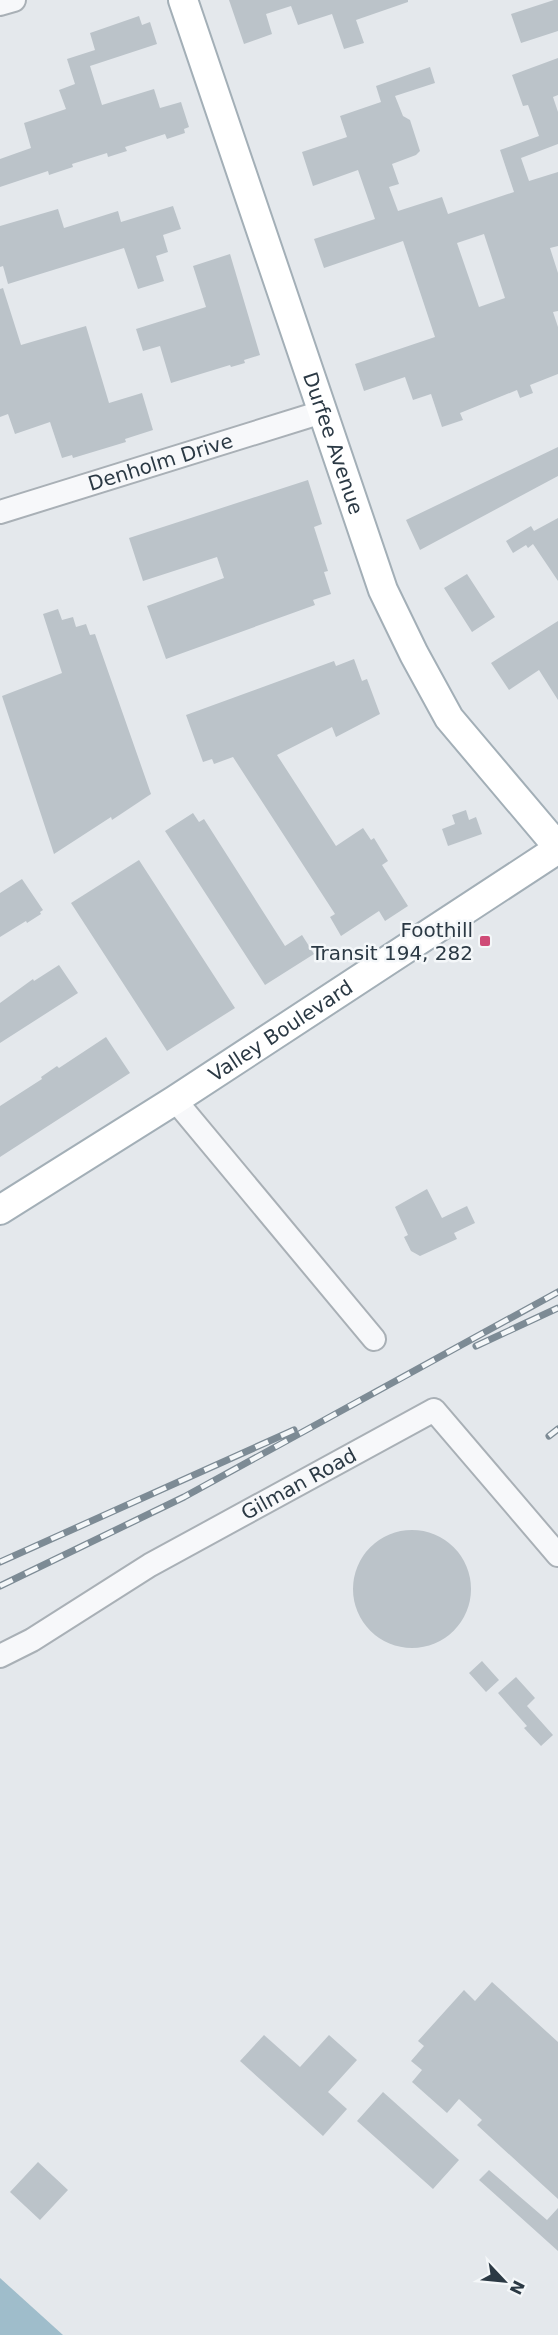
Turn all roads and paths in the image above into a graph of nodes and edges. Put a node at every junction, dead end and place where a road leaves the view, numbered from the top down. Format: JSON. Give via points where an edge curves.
{"nodes":[{"id":1,"x":14,"y":0,"type":"edge"},
{"id":2,"x":183,"y":0,"type":"edge"},
{"id":3,"x":0,"y":4,"type":"edge"},
{"id":4,"x":322,"y":412,"type":"junction"},
{"id":5,"x":0,"y":512,"type":"edge"},
{"id":6,"x":558,"y":848,"type":"edge"},
{"id":7,"x":175,"y":1100,"type":"junction"},
{"id":8,"x":0,"y":1210,"type":"edge"},
{"id":9,"x":374,"y":1339,"type":"dead end"},
{"id":10,"x":558,"y":1556,"type":"edge"},
{"id":11,"x":0,"y":1656,"type":"edge"}],
"edges":[{"from":1,"to":3,"type":"street"},
{"from":2,"to":4,"type":"main road","name":"Durfee Avenue"},
{"from":4,"to":5,"type":"street","name":"Denholm Drive"},
{"from":4,"to":6,"type":"main road","name":"Durfee Avenue","via":[[383,590],[428,680],[449,718]]},
{"from":6,"to":7,"type":"main road","name":"Valley Boulevard"},
{"from":7,"to":8,"type":"main road","name":"Valley Boulevard"},
{"from":7,"to":9,"type":"street"},
{"from":10,"to":11,"type":"street","name":"Gilman Road","via":[[434,1410],[150,1565]]}]}
